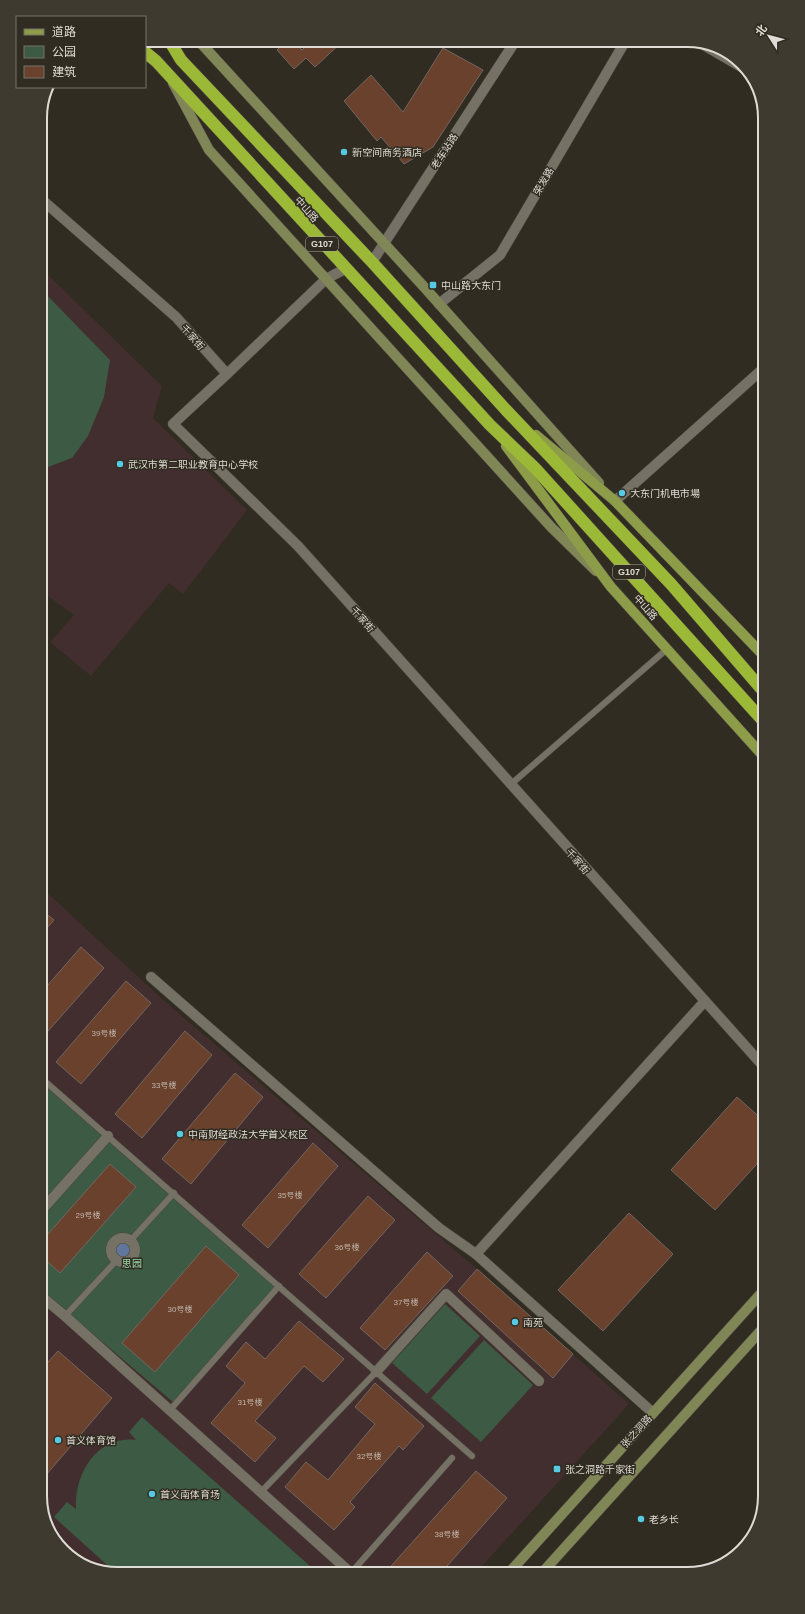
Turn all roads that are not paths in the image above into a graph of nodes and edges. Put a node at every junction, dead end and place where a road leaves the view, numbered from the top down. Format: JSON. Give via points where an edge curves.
{"nodes":[{"id":1,"x":169,"y":47,"type":"edge"},
{"id":2,"x":174,"y":47,"type":"edge"},
{"id":3,"x":204,"y":47,"type":"edge"},
{"id":4,"x":511,"y":47,"type":"edge"},
{"id":5,"x":622,"y":47,"type":"edge"},
{"id":6,"x":146,"y":50,"type":"edge"},
{"id":7,"x":146,"y":53,"type":"edge"},
{"id":8,"x":181,"y":60,"type":"junction"},
{"id":9,"x":156,"y":61,"type":"junction"},
{"id":10,"x":167,"y":73,"type":"junction"},
{"id":11,"x":47,"y":204,"type":"edge"},
{"id":12,"x":384,"y":244,"type":"junction"},
{"id":13,"x":372,"y":262,"type":"junction"},
{"id":14,"x":345,"y":269,"type":"junction"},
{"id":15,"x":326,"y":279,"type":"junction"},
{"id":16,"x":439,"y":304,"type":"junction"},
{"id":17,"x":758,"y":373,"type":"edge"},
{"id":18,"x":227,"y":374,"type":"junction"},
{"id":19,"x":506,"y":410,"type":"junction"},
{"id":20,"x":490,"y":425,"type":"junction"},
{"id":21,"x":615,"y":501,"type":"junction"},
{"id":22,"x":611,"y":587,"type":"junction"},
{"id":23,"x":667,"y":649,"type":"junction"},
{"id":24,"x":758,"y":650,"type":"edge"},
{"id":25,"x":758,"y":685,"type":"edge"},
{"id":26,"x":758,"y":714,"type":"edge"},
{"id":27,"x":758,"y":750,"type":"edge"},
{"id":28,"x":510,"y":785,"type":"junction"},
{"id":29,"x":151,"y":977,"type":"dead end"},
{"id":30,"x":704,"y":1002,"type":"junction"},
{"id":31,"x":758,"y":1060,"type":"edge"},
{"id":32,"x":47,"y":1083,"type":"edge"},
{"id":33,"x":108,"y":1136,"type":"junction"},
{"id":34,"x":174,"y":1193,"type":"junction"},
{"id":35,"x":47,"y":1204,"type":"edge"},
{"id":36,"x":131,"y":1240,"type":"junction"},
{"id":37,"x":476,"y":1254,"type":"junction"},
{"id":38,"x":116,"y":1260,"type":"junction"},
{"id":39,"x":279,"y":1286,"type":"junction"},
{"id":40,"x":758,"y":1297,"type":"edge"},
{"id":41,"x":47,"y":1301,"type":"edge"},
{"id":42,"x":66,"y":1316,"type":"junction"},
{"id":43,"x":758,"y":1334,"type":"edge"},
{"id":44,"x":376,"y":1372,"type":"junction"},
{"id":45,"x":539,"y":1381,"type":"dead end"},
{"id":46,"x":170,"y":1410,"type":"junction"},
{"id":47,"x":653,"y":1413,"type":"junction"},
{"id":48,"x":472,"y":1456,"type":"dead end"},
{"id":49,"x":452,"y":1458,"type":"dead end"},
{"id":50,"x":261,"y":1492,"type":"junction"},
{"id":51,"x":345,"y":1567,"type":"edge"},
{"id":52,"x":357,"y":1567,"type":"edge"},
{"id":53,"x":514,"y":1567,"type":"edge"},
{"id":54,"x":547,"y":1567,"type":"edge"}],
"edges":[{"from":1,"to":8,"type":"main road","name":"中山路"},
{"from":2,"to":8,"type":"highway","name":"中山路","number":"G107"},
{"from":3,"to":12,"type":"street"},
{"from":4,"to":12,"type":"street","name":"老车站路"},
{"from":5,"to":16,"type":"street","name":"荣发路","via":[[500,255]]},
{"from":6,"to":9,"type":"main road","name":"中山路"},
{"from":7,"to":9,"type":"highway","name":"中山路","number":"G107"},
{"from":8,"to":13,"type":"highway","name":"中山路","number":"G107"},
{"from":9,"to":10,"type":"highway","name":"中山路","number":"G107"},
{"from":10,"to":14,"type":"highway","name":"中山路","number":"G107"},
{"from":10,"to":15,"type":"street","via":[[209,150]]},
{"from":11,"to":18,"type":"street","name":"千家街","via":[[176,317]]},
{"from":12,"to":13,"type":"street","name":"老车站路"},
{"from":12,"to":16,"type":"street"},
{"from":13,"to":19,"type":"highway","name":"中山路","number":"G107"},
{"from":14,"to":15,"type":"street"},
{"from":14,"to":20,"type":"highway","name":"中山路","number":"G107"},
{"from":15,"to":18,"type":"street"},
{"from":15,"to":22,"type":"street","via":[[551,527]]},
{"from":16,"to":21,"type":"street"},
{"from":17,"to":21,"type":"street"},
{"from":18,"to":28,"type":"street","name":"千家街","via":[[173,424],[298,546]]},
{"from":19,"to":21,"type":"main road","name":"中山路"},
{"from":19,"to":25,"type":"highway","name":"中山路","number":"G107","via":[[671,584]]},
{"from":20,"to":22,"type":"main road","name":"中山路"},
{"from":20,"to":26,"type":"highway","name":"中山路","number":"G107","via":[[535,468]]},
{"from":21,"to":24,"type":"main road","name":"中山路"},
{"from":22,"to":23,"type":"main road","name":"中山路"},
{"from":23,"to":27,"type":"main road","name":"中山路"},
{"from":23,"to":28,"type":"lane"},
{"from":28,"to":30,"type":"street","name":"千家街"},
{"from":29,"to":37,"type":"street","via":[[439,1228]]},
{"from":30,"to":31,"type":"street","name":"千家街"},
{"from":30,"to":37,"type":"street"},
{"from":32,"to":33,"type":"lane"},
{"from":33,"to":34,"type":"lane"},
{"from":33,"to":35,"type":"street"},
{"from":34,"to":36,"type":"lane"},
{"from":34,"to":39,"type":"lane"},
{"from":36,"to":38,"type":"street","via":[[135,1246],[134,1255],[127,1262]]},
{"from":36,"to":38,"type":"street","via":[[119,1238],[112,1242],[111,1254]]},
{"from":37,"to":47,"type":"street"},
{"from":38,"to":42,"type":"lane"},
{"from":39,"to":44,"type":"lane"},
{"from":39,"to":46,"type":"lane"},
{"from":40,"to":47,"type":"street","name":"张之洞路"},
{"from":41,"to":42,"type":"street"},
{"from":42,"to":46,"type":"street"},
{"from":43,"to":54,"type":"street"},
{"from":44,"to":45,"type":"street","via":[[446,1294]]},
{"from":44,"to":48,"type":"lane"},
{"from":44,"to":50,"type":"lane"},
{"from":46,"to":50,"type":"street"},
{"from":47,"to":53,"type":"street","name":"张之洞路"},
{"from":49,"to":52,"type":"lane"},
{"from":50,"to":51,"type":"street"}]}
